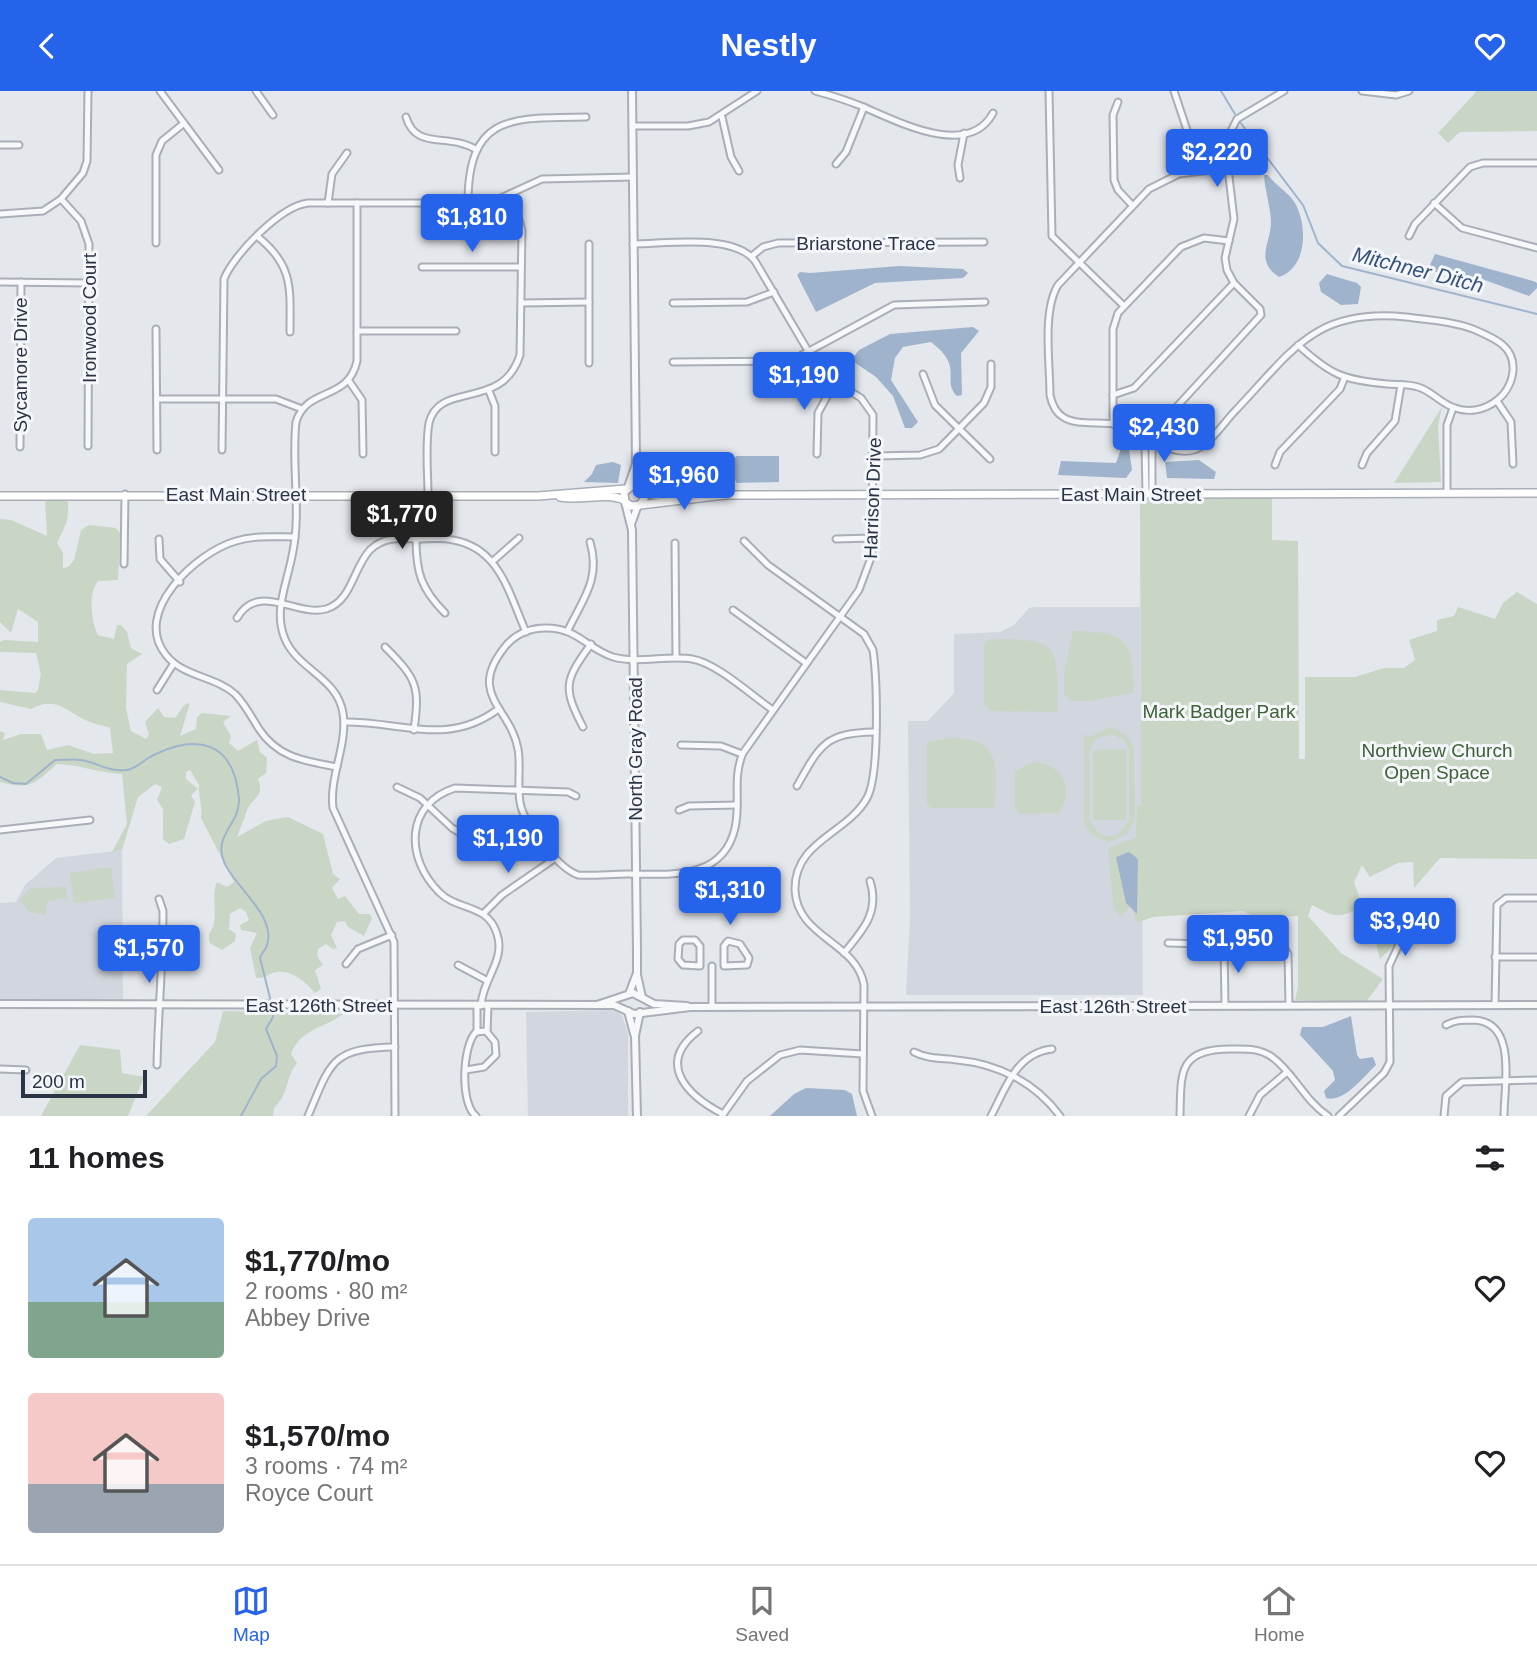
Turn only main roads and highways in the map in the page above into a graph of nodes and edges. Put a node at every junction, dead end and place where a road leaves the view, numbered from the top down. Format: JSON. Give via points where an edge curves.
{"nodes":[{"id":1,"x":627,"y":488,"type":"junction"},
{"id":2,"x":642,"y":489,"type":"junction"},
{"id":3,"x":1537,"y":493,"type":"edge"},
{"id":4,"x":725,"y":495,"type":"junction"},
{"id":5,"x":0,"y":496,"type":"edge"},
{"id":6,"x":556,"y":496,"type":"junction"},
{"id":7,"x":625,"y":501,"type":"junction"},
{"id":8,"x":639,"y":505,"type":"junction"}],
"edges":[{"from":1,"to":2,"type":"main road","via":[[635,485]]},
{"from":1,"to":6,"type":"main road","name":"East Main Street"},
{"from":1,"to":7,"type":"main road"},
{"from":2,"to":4,"type":"main road","name":"East Main Street","via":[[654,495],[688,491]]},
{"from":2,"to":8,"type":"main road","via":[[645,496]]},
{"from":3,"to":4,"type":"main road","name":"East Main Street"},
{"from":4,"to":8,"type":"main road","name":"East Main Street"},
{"from":5,"to":6,"type":"main road","name":"East Main Street"},
{"from":6,"to":7,"type":"main road","name":"East Main Street","via":[[614,496]]},
{"from":7,"to":8,"type":"main road"}]}
